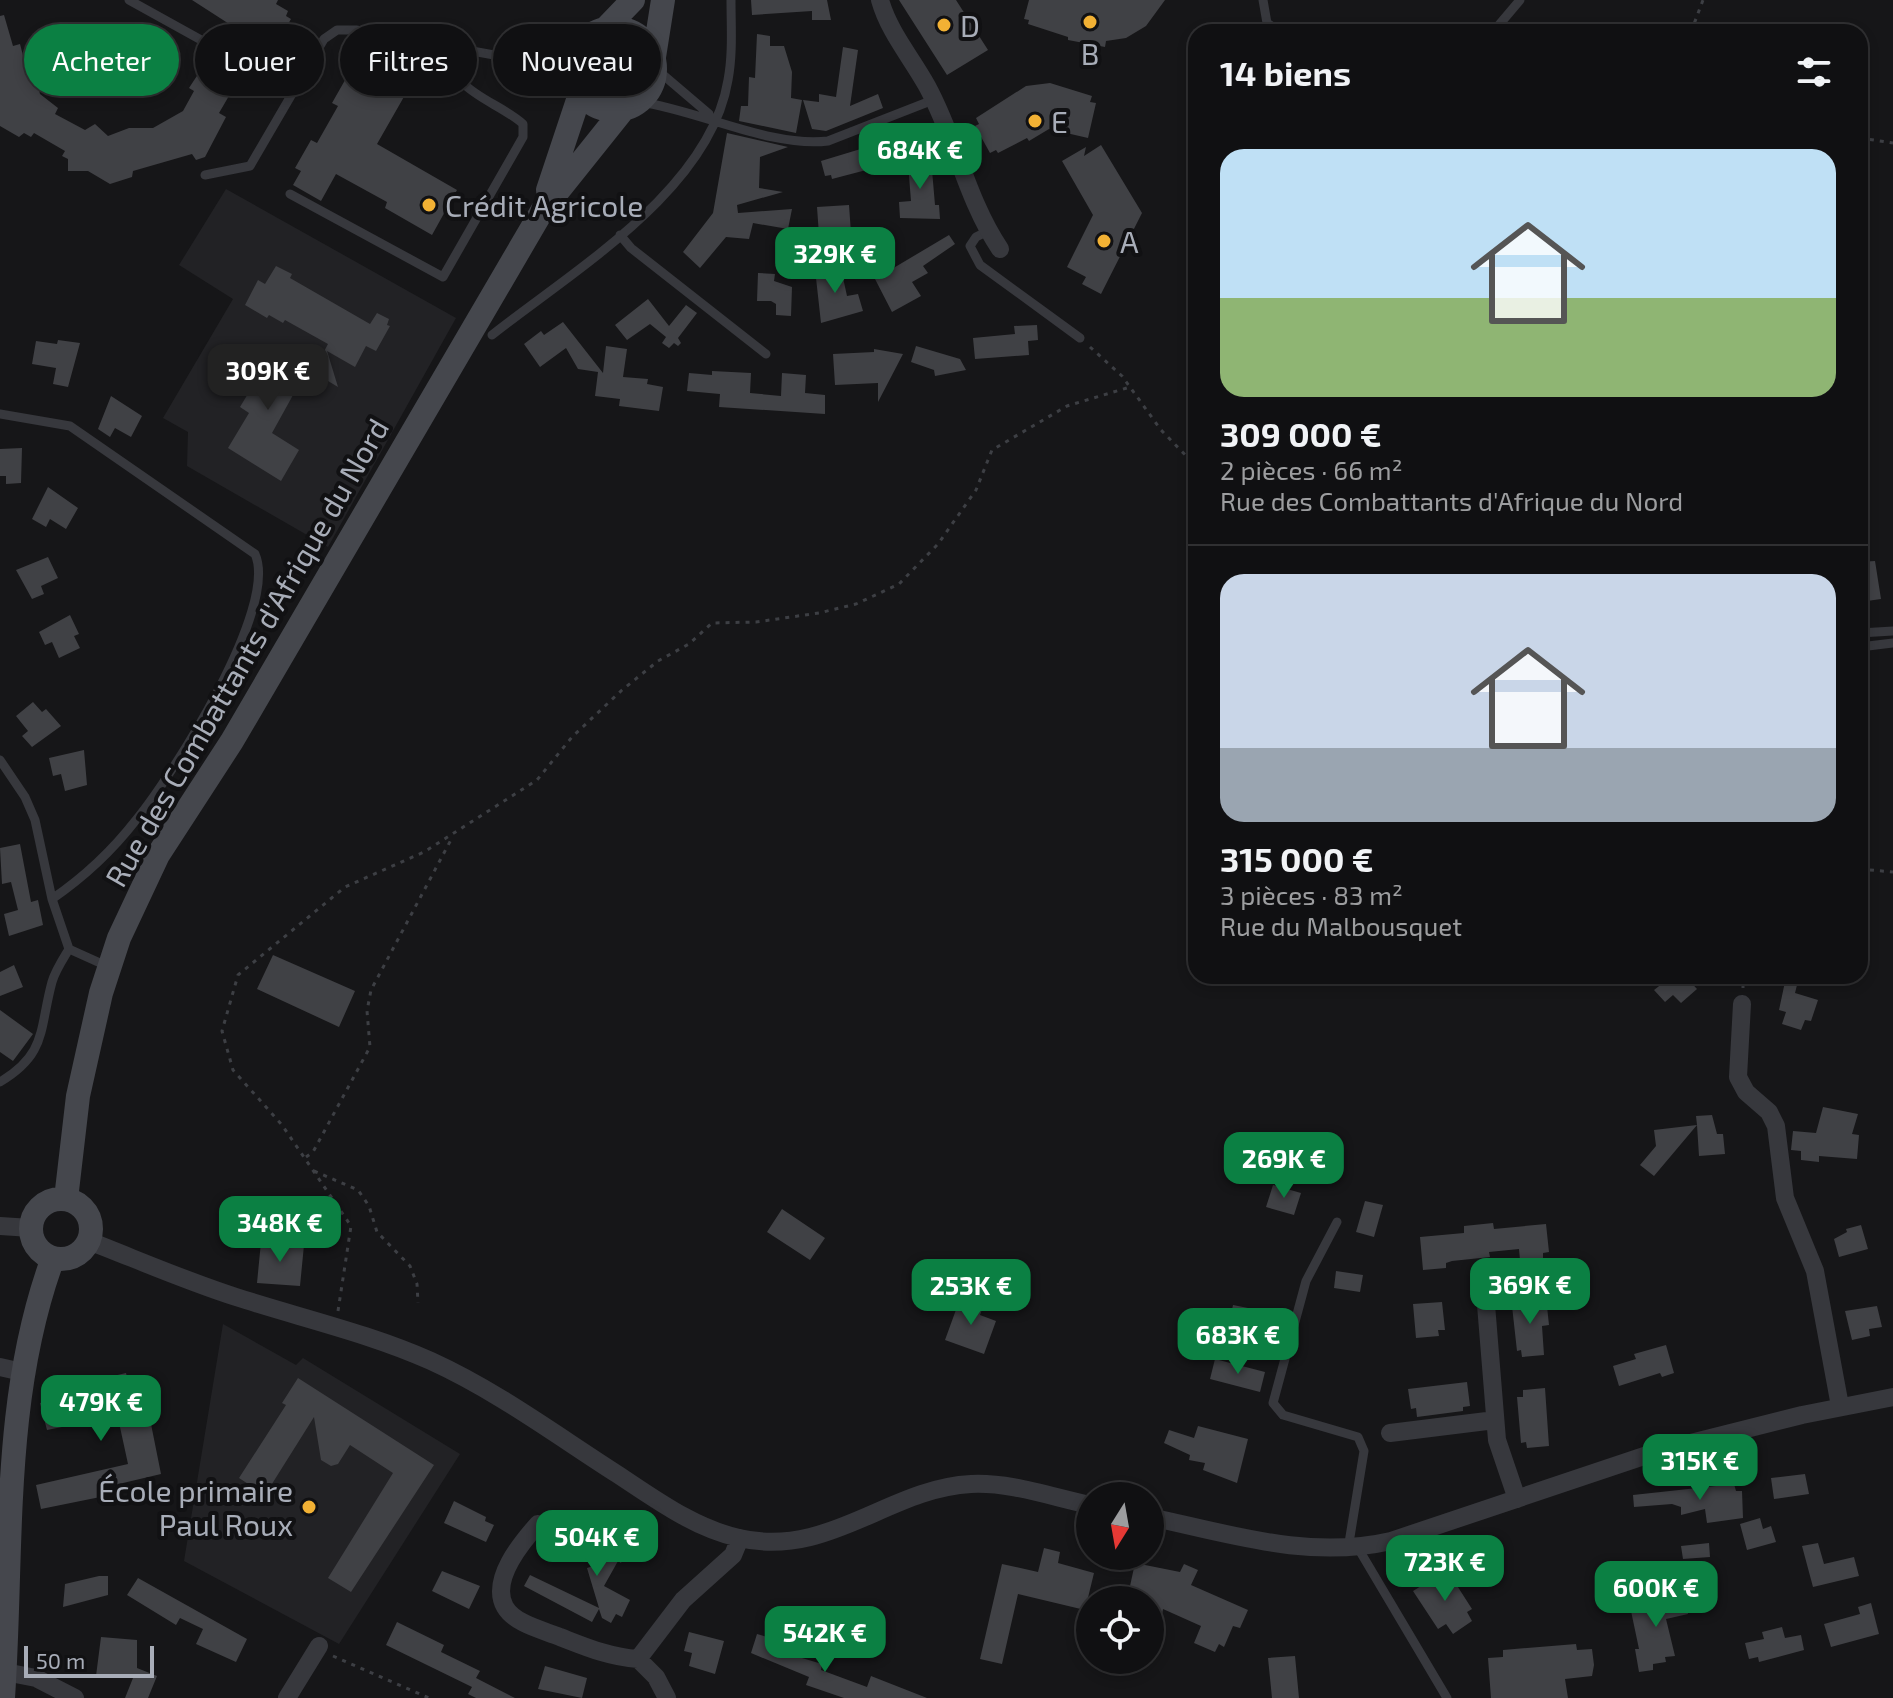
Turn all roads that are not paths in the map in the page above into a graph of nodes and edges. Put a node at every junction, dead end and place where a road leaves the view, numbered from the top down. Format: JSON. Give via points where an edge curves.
{"nodes":[{"id":1,"x":129,"y":0,"type":"edge"},
{"id":2,"x":633,"y":0,"type":"edge"},
{"id":3,"x":663,"y":0,"type":"edge"},
{"id":4,"x":731,"y":0,"type":"edge"},
{"id":5,"x":880,"y":0,"type":"edge"},
{"id":6,"x":1263,"y":0,"type":"edge"},
{"id":7,"x":1520,"y":0,"type":"edge"},
{"id":8,"x":610,"y":24,"type":"edge"},
{"id":9,"x":660,"y":24,"type":"edge"},
{"id":10,"x":1268,"y":24,"type":"edge"},
{"id":11,"x":1500,"y":24,"type":"edge"},
{"id":12,"x":195,"y":37,"type":"edge"},
{"id":13,"x":661,"y":70,"type":"edge"},
{"id":14,"x":477,"y":94,"type":"edge"},
{"id":15,"x":290,"y":96,"type":"edge"},
{"id":16,"x":576,"y":96,"type":"edge"},
{"id":17,"x":584,"y":96,"type":"edge"},
{"id":18,"x":642,"y":96,"type":"edge"},
{"id":19,"x":933,"y":100,"type":"junction"},
{"id":20,"x":631,"y":106,"type":"junction"},
{"id":21,"x":714,"y":119,"type":"junction"},
{"id":22,"x":205,"y":175,"type":"dead end"},
{"id":23,"x":290,"y":194,"type":"dead end"},
{"id":24,"x":542,"y":211,"type":"junction"},
{"id":25,"x":988,"y":231,"type":"junction"},
{"id":26,"x":620,"y":235,"type":"junction"},
{"id":27,"x":1000,"y":249,"type":"dead end"},
{"id":28,"x":492,"y":335,"type":"dead end"},
{"id":29,"x":1080,"y":338,"type":"road end"},
{"id":30,"x":766,"y":354,"type":"dead end"},
{"id":31,"x":0,"y":414,"type":"edge"},
{"id":32,"x":1893,"y":631,"type":"edge"},
{"id":33,"x":1868,"y":633,"type":"edge"},
{"id":34,"x":1893,"y":643,"type":"edge"},
{"id":35,"x":1868,"y":646,"type":"edge"},
{"id":36,"x":0,"y":760,"type":"edge"},
{"id":37,"x":52,"y":899,"type":"junction"},
{"id":38,"x":69,"y":949,"type":"junction"},
{"id":39,"x":109,"y":967,"type":"junction"},
{"id":40,"x":1742,"y":1004,"type":"dead end"},
{"id":41,"x":0,"y":1082,"type":"edge"},
{"id":42,"x":66,"y":1199,"type":"junction"},
{"id":43,"x":1337,"y":1222,"type":"dead end"},
{"id":44,"x":0,"y":1226,"type":"edge"},
{"id":45,"x":31,"y":1228,"type":"junction"},
{"id":46,"x":89,"y":1241,"type":"junction"},
{"id":47,"x":53,"y":1258,"type":"junction"},
{"id":48,"x":1484,"y":1280,"type":"dead end"},
{"id":49,"x":11,"y":1370,"type":"edge"},
{"id":50,"x":1893,"y":1397,"type":"edge"},
{"id":51,"x":1840,"y":1406,"type":"junction"},
{"id":52,"x":1495,"y":1420,"type":"junction"},
{"id":53,"x":1390,"y":1433,"type":"dead end"},
{"id":54,"x":1517,"y":1499,"type":"junction"},
{"id":55,"x":1076,"y":1502,"type":"edge"},
{"id":56,"x":1164,"y":1520,"type":"edge"},
{"id":57,"x":538,"y":1524,"type":"dead end"},
{"id":58,"x":740,"y":1538,"type":"junction"},
{"id":59,"x":1353,"y":1548,"type":"junction"},
{"id":60,"x":318,"y":1648,"type":"road end"},
{"id":61,"x":638,"y":1659,"type":"junction"},
{"id":62,"x":4,"y":1667,"type":"edge"},
{"id":63,"x":3,"y":1698,"type":"edge"},
{"id":64,"x":75,"y":1698,"type":"edge"},
{"id":65,"x":287,"y":1698,"type":"edge"},
{"id":66,"x":667,"y":1698,"type":"edge"},
{"id":67,"x":1447,"y":1698,"type":"edge"}],
"edges":[{"from":1,"to":12,"type":"lane"},
{"from":2,"to":8,"type":"main road"},
{"from":3,"to":9,"type":"main road"},
{"from":4,"to":21,"type":"lane","via":[[728,83]]},
{"from":5,"to":19,"type":"street"},
{"from":6,"to":10,"type":"lane"},
{"from":7,"to":11,"type":"lane"},
{"from":13,"to":21,"type":"lane"},
{"from":14,"to":23,"type":"lane","via":[[523,124],[523,137],[443,277]]},
{"from":15,"to":22,"type":"lane","via":[[250,166]]},
{"from":16,"to":24,"type":"main road","name":"Rue des Combattants d'Afrique du Nord"},
{"from":17,"to":20,"type":"main road","via":[[595,106]]},
{"from":18,"to":20,"type":"main road"},
{"from":19,"to":21,"type":"lane","via":[[812,143]]},
{"from":19,"to":25,"type":"street"},
{"from":20,"to":21,"type":"lane","via":[[678,107]]},
{"from":20,"to":24,"type":"main road","name":"Rue des Combattants d'Afrique du Nord"},
{"from":21,"to":26,"type":"lane","via":[[695,159],[660,203]]},
{"from":24,"to":39,"type":"main road","name":"Rue des Combattants d'Afrique du Nord","via":[[256,701],[158,855]]},
{"from":25,"to":27,"type":"street"},
{"from":25,"to":29,"type":"lane","via":[[970,246],[980,265]]},
{"from":26,"to":28,"type":"lane"},
{"from":26,"to":30,"type":"lane"},
{"from":31,"to":37,"type":"lane","via":[[70,426],[255,554],[261,567],[259,594],[229,670],[190,738],[137,819],[85,876]]},
{"from":32,"to":33,"type":"lane"},
{"from":34,"to":35,"type":"lane"},
{"from":36,"to":37,"type":"lane","via":[[35,820]]},
{"from":37,"to":38,"type":"lane"},
{"from":38,"to":39,"type":"lane"},
{"from":38,"to":41,"type":"lane","via":[[52,979],[40,1043],[24,1068]]},
{"from":39,"to":42,"type":"main road","name":"Rue des Combattants d'Afrique du Nord","via":[[78,1096]]},
{"from":40,"to":51,"type":"street","via":[[1738,1077],[1776,1126],[1785,1198],[1815,1271]]},
{"from":42,"to":45,"type":"main road","via":[[40,1207]]},
{"from":42,"to":46,"type":"main road","via":[[88,1215]]},
{"from":43,"to":59,"type":"lane","via":[[1306,1281],[1273,1403],[1283,1415],[1358,1437],[1364,1451]]},
{"from":44,"to":45,"type":"street"},
{"from":45,"to":47,"type":"main road","via":[[39,1249]]},
{"from":46,"to":47,"type":"main road","via":[[77,1255]]},
{"from":46,"to":58,"type":"street","via":[[233,1296],[431,1361],[504,1400],[659,1502]]},
{"from":47,"to":49,"type":"main road"},
{"from":48,"to":52,"type":"street"},
{"from":49,"to":62,"type":"main road"},
{"from":50,"to":51,"type":"street"},
{"from":51,"to":54,"type":"street","via":[[1659,1451]]},
{"from":52,"to":53,"type":"street"},
{"from":52,"to":54,"type":"street"},
{"from":54,"to":59,"type":"street"},
{"from":55,"to":58,"type":"street","via":[[971,1484],[933,1492],[792,1542]]},
{"from":56,"to":59,"type":"street","via":[[1282,1545]]},
{"from":57,"to":61,"type":"street","via":[[517,1548],[501,1587],[505,1607],[523,1622],[611,1657]]},
{"from":58,"to":61,"type":"street","via":[[721,1570],[683,1600]]},
{"from":59,"to":67,"type":"lane"},
{"from":60,"to":65,"type":"street"},
{"from":61,"to":66,"type":"street"},
{"from":62,"to":63,"type":"main road"},
{"from":62,"to":64,"type":"street"}]}
